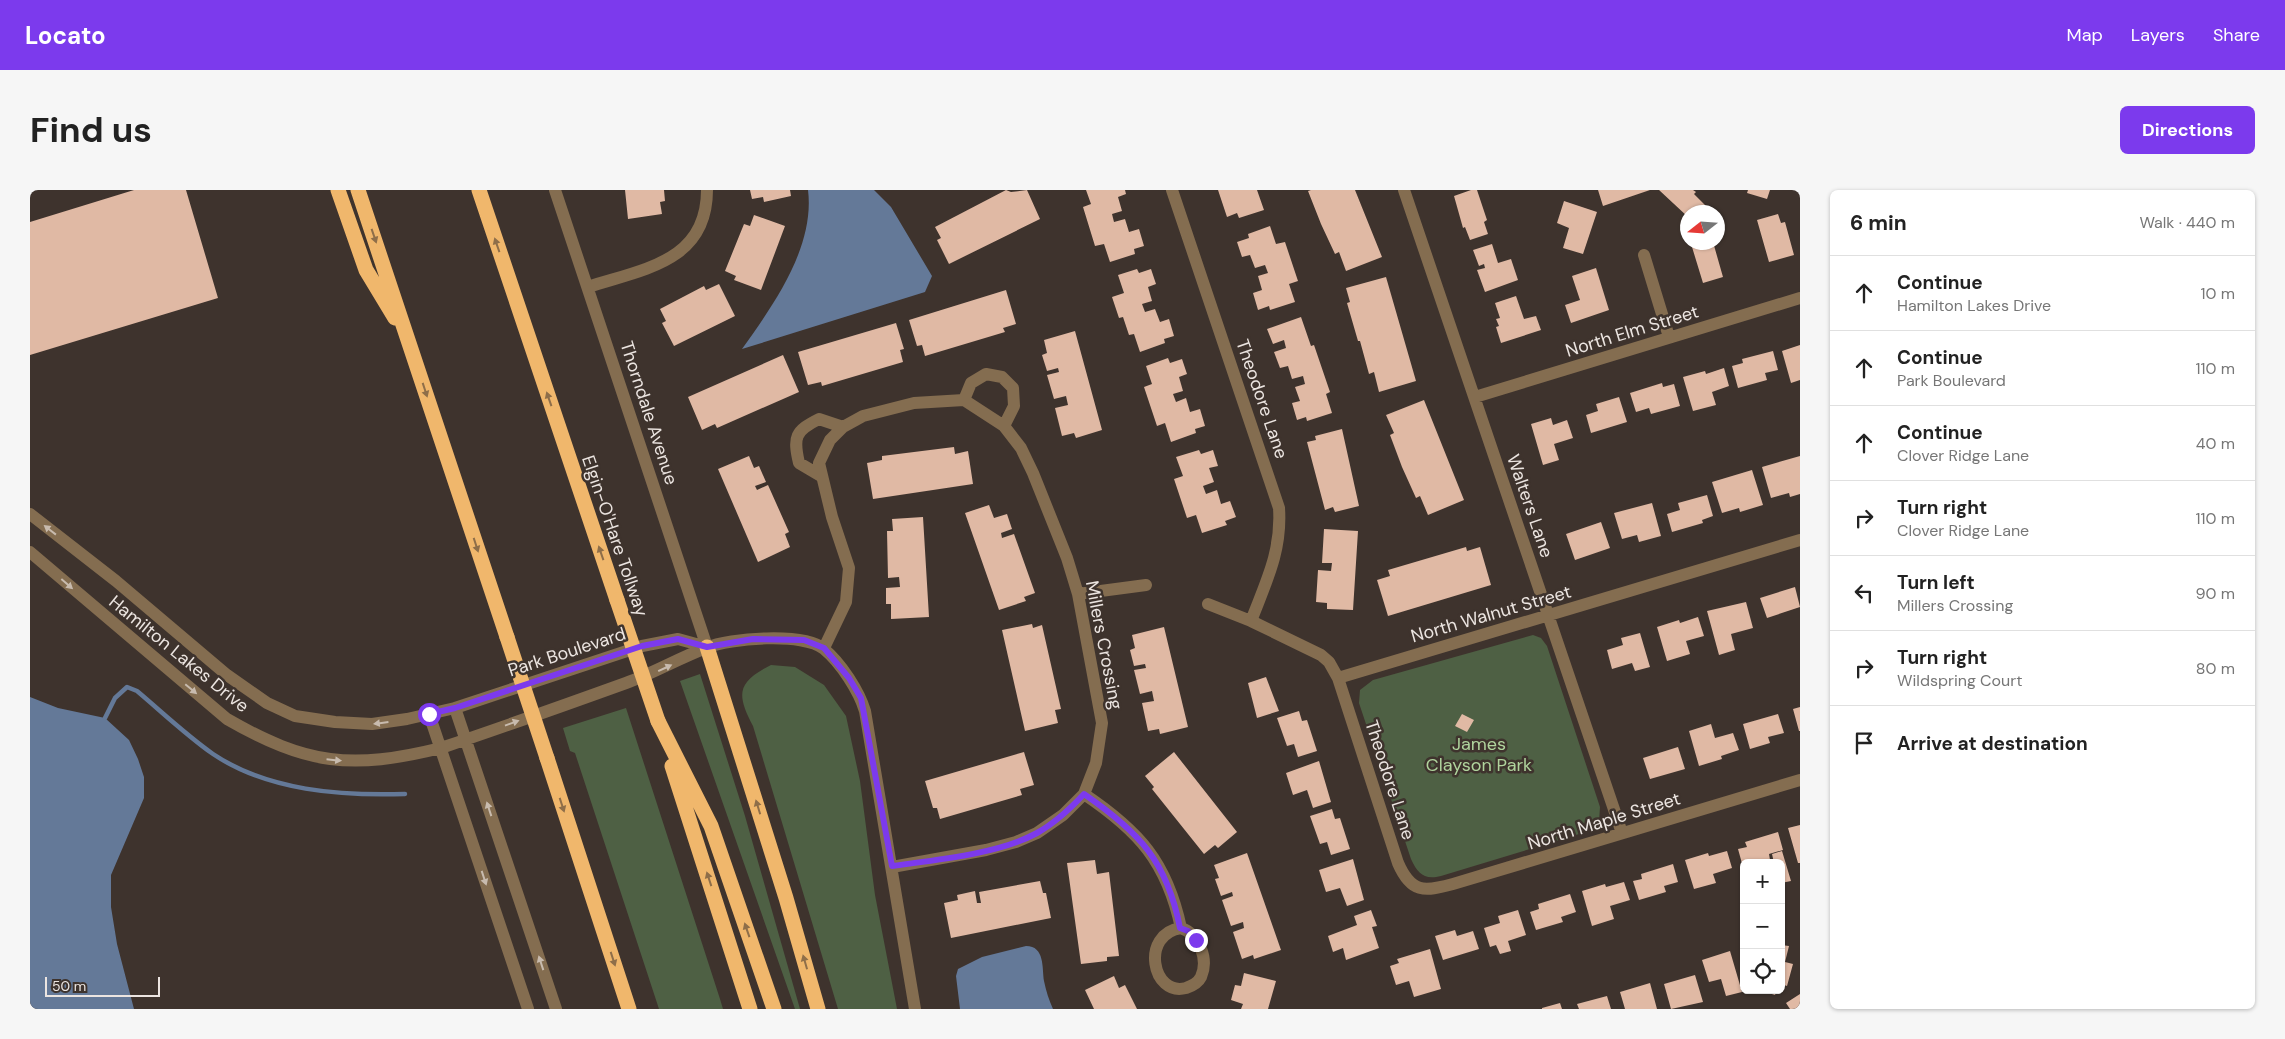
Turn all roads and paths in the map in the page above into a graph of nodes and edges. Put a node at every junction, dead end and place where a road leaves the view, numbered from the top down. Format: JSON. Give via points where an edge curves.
{"nodes":[{"id":1,"x":338,"y":190,"type":"edge"},
{"id":2,"x":358,"y":190,"type":"edge"},
{"id":3,"x":478,"y":190,"type":"edge"},
{"id":4,"x":555,"y":190,"type":"edge"},
{"id":5,"x":707,"y":190,"type":"edge"},
{"id":6,"x":1172,"y":190,"type":"edge"},
{"id":7,"x":1404,"y":190,"type":"edge"},
{"id":8,"x":1644,"y":255,"type":"dead end"},
{"id":9,"x":588,"y":287,"type":"junction"},
{"id":10,"x":1800,"y":298,"type":"edge"},
{"id":11,"x":1669,"y":337,"type":"junction"},
{"id":12,"x":410,"y":344,"type":"junction"},
{"id":13,"x":1475,"y":397,"type":"junction"},
{"id":14,"x":964,"y":400,"type":"junction"},
{"id":15,"x":1004,"y":426,"type":"junction"},
{"id":16,"x":842,"y":427,"type":"junction"},
{"id":17,"x":821,"y":476,"type":"junction"},
{"id":18,"x":30,"y":514,"type":"edge"},
{"id":19,"x":1800,"y":540,"type":"edge"},
{"id":20,"x":30,"y":552,"type":"edge"},
{"id":21,"x":1146,"y":585,"type":"dead end"},
{"id":22,"x":1078,"y":594,"type":"junction"},
{"id":23,"x":1208,"y":604,"type":"dead end"},
{"id":24,"x":1549,"y":615,"type":"junction"},
{"id":25,"x":1250,"y":621,"type":"junction"},
{"id":26,"x":707,"y":647,"type":"junction"},
{"id":27,"x":824,"y":648,"type":"junction"},
{"id":28,"x":1338,"y":678,"type":"junction"},
{"id":29,"x":455,"y":708,"type":"junction"},
{"id":30,"x":429,"y":714,"type":"junction"},
{"id":31,"x":658,"y":722,"type":"junction"},
{"id":32,"x":466,"y":740,"type":"junction"},
{"id":33,"x":441,"y":748,"type":"junction"},
{"id":34,"x":1800,"y":780,"type":"edge"},
{"id":35,"x":1084,"y":794,"type":"junction"},
{"id":36,"x":1622,"y":833,"type":"junction"},
{"id":37,"x":892,"y":866,"type":"junction"},
{"id":38,"x":1417,"y":888,"type":"joint"},
{"id":39,"x":1180,"y":928,"type":"junction"},
{"id":40,"x":528,"y":1009,"type":"edge"},
{"id":41,"x":556,"y":1009,"type":"edge"},
{"id":42,"x":628,"y":1009,"type":"edge"},
{"id":43,"x":750,"y":1009,"type":"edge"},
{"id":44,"x":774,"y":1009,"type":"edge"},
{"id":45,"x":818,"y":1009,"type":"edge"},
{"id":46,"x":915,"y":1009,"type":"edge"}],
"edges":[{"from":1,"to":12,"type":"highway","via":[[366,270]]},
{"from":2,"to":12,"type":"highway","one_way":true},
{"from":31,"to":3,"type":"highway","name":"Elgin-O'Hare Tollway","one_way":true,"bridge":true},
{"from":4,"to":9,"type":"street","name":"Thorndale Avenue"},
{"from":5,"to":9,"type":"street","via":[[700,228],[683,249],[659,264]]},
{"from":6,"to":25,"type":"street","name":"Theodore Lane","via":[[1279,508],[1279,542],[1275,560]]},
{"from":7,"to":13,"type":"street","name":"Walters Lane"},
{"from":8,"to":11,"type":"street"},
{"from":9,"to":26,"type":"street","name":"Thorndale Avenue"},
{"from":10,"to":11,"type":"street","name":"North Elm Street"},
{"from":11,"to":13,"type":"street","name":"North Elm Street"},
{"from":12,"to":42,"type":"highway","one_way":true,"bridge":true},
{"from":13,"to":24,"type":"street","name":"Walters Lane"},
{"from":14,"to":15,"type":"street","name":"Millers Crossing"},
{"from":14,"to":15,"type":"street","via":[[971,383],[986,374],[1002,377],[1013,388],[1014,406]]},
{"from":14,"to":16,"type":"street","via":[[914,403],[863,416]]},
{"from":15,"to":22,"type":"street","name":"Millers Crossing","via":[[1021,448],[1033,473]]},
{"from":16,"to":17,"type":"street","via":[[830,440],[819,463]]},
{"from":16,"to":17,"type":"street","via":[[819,419],[801,428],[794,443],[799,463]]},
{"from":17,"to":27,"type":"street","via":[[849,568],[846,602]]},
{"from":30,"to":18,"type":"street","name":"Hamilton Lakes Drive","one_way":true,"via":[[372,724],[335,722],[295,716],[267,703],[227,675],[116,581]]},
{"from":19,"to":24,"type":"street","name":"North Walnut Street"},
{"from":20,"to":33,"type":"street","name":"Hamilton Lakes Drive","one_way":true,"via":[[227,719],[263,740],[320,758],[353,762],[408,757]]},
{"from":21,"to":22,"type":"street"},
{"from":22,"to":35,"type":"street","name":"Millers Crossing","via":[[1102,723],[1096,763]]},
{"from":23,"to":25,"type":"street"},
{"from":24,"to":28,"type":"street","name":"North Walnut Street"},
{"from":24,"to":36,"type":"street","name":"Walters Lane"},
{"from":25,"to":28,"type":"street","via":[[1323,656]]},
{"from":26,"to":27,"type":"street","via":[[782,638],[804,640]]},
{"from":26,"to":29,"type":"street","name":"Park Boulevard","via":[[678,639],[642,646]]},
{"from":32,"to":26,"type":"street","one_way":true,"via":[[649,675]]},
{"from":45,"to":26,"type":"highway","one_way":true},
{"from":27,"to":37,"type":"street","via":[[861,698]]},
{"from":28,"to":38,"type":"street","name":"Theodore Lane","via":[[1398,862],[1406,879]]},
{"from":29,"to":30,"type":"street","name":"Hamilton Lakes Drive"},
{"from":29,"to":32,"type":"street"},
{"from":30,"to":33,"type":"street"},
{"from":43,"to":31,"type":"highway","name":"Elgin-O'Hare Tollway","one_way":true},
{"from":44,"to":31,"type":"highway","one_way":true,"via":[[711,826]]},
{"from":32,"to":33,"type":"street","name":"Hamilton Lakes Drive"},
{"from":41,"to":32,"type":"street","one_way":true},
{"from":33,"to":40,"type":"street","one_way":true},
{"from":34,"to":36,"type":"street","name":"North Maple Street"},
{"from":35,"to":37,"type":"street","name":"Millers Crossing","via":[[1049,826],[1025,839],[948,858]]},
{"from":35,"to":39,"type":"street","via":[[1123,822],[1147,848],[1170,889]]},
{"from":36,"to":38,"type":"street","name":"North Maple Street","via":[[1434,889]]},
{"from":37,"to":46,"type":"street"},
{"from":39,"to":39,"type":"street","via":[[1164,936],[1154,955],[1162,980],[1178,989],[1196,984],[1204,963],[1196,940]]}]}
